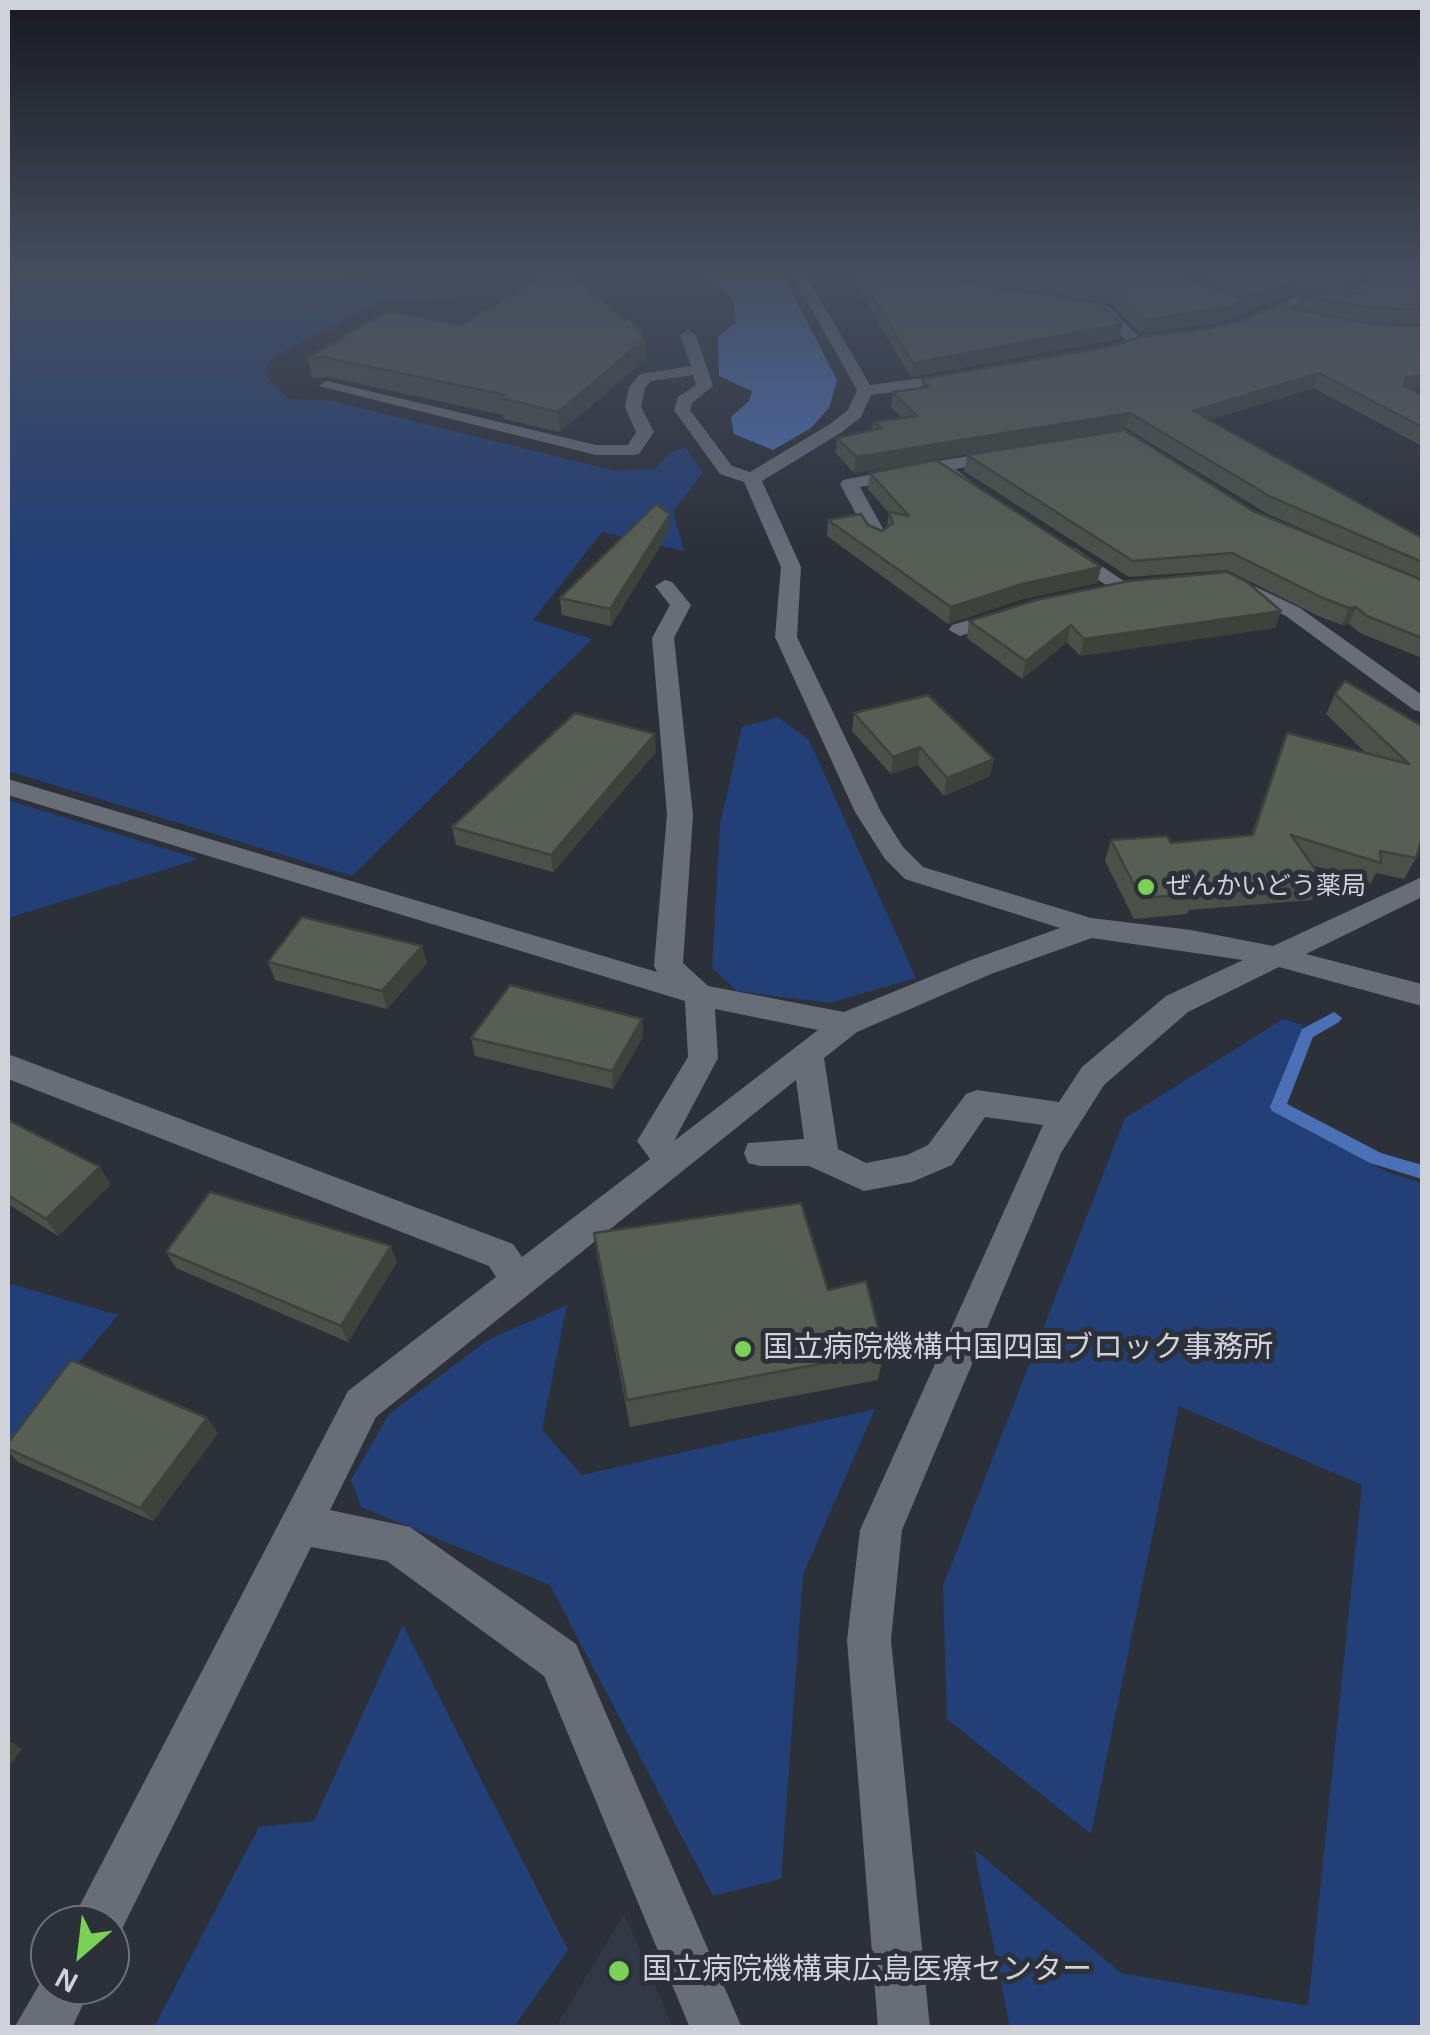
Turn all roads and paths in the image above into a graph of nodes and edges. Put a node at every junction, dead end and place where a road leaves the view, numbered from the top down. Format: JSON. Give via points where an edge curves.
{"nodes":[{"id":1,"x":698,"y":370,"type":"joint"},
{"id":2,"x":853,"y":370,"type":"edge"},
{"id":3,"x":973,"y":376,"type":"edge"},
{"id":4,"x":327,"y":386,"type":"edge"},
{"id":5,"x":864,"y":390,"type":"junction"},
{"id":6,"x":1031,"y":452,"type":"edge"},
{"id":7,"x":938,"y":466,"type":"junction"},
{"id":8,"x":752,"y":478,"type":"junction"},
{"id":9,"x":985,"y":497,"type":"edge"},
{"id":10,"x":878,"y":538,"type":"edge"},
{"id":11,"x":1046,"y":538,"type":"edge"},
{"id":12,"x":1208,"y":580,"type":"edge"},
{"id":13,"x":664,"y":586,"type":"dead end"},
{"id":14,"x":1085,"y":596,"type":"edge"},
{"id":15,"x":1027,"y":608,"type":"edge"},
{"id":16,"x":960,"y":630,"type":"edge"},
{"id":17,"x":1422,"y":706,"type":"edge"},
{"id":18,"x":8,"y":787,"type":"edge"},
{"id":19,"x":1422,"y":886,"type":"edge"},
{"id":20,"x":1090,"y":928,"type":"junction"},
{"id":21,"x":1275,"y":956,"type":"junction"},
{"id":22,"x":699,"y":995,"type":"junction"},
{"id":23,"x":1422,"y":995,"type":"edge"},
{"id":24,"x":846,"y":1024,"type":"junction"},
{"id":25,"x":808,"y":1052,"type":"junction"},
{"id":26,"x":8,"y":1066,"type":"edge"},
{"id":27,"x":1066,"y":1116,"type":"junction"},
{"id":28,"x":760,"y":1153,"type":"dead end"},
{"id":29,"x":823,"y":1157,"type":"junction"},
{"id":30,"x":674,"y":1161,"type":"junction"},
{"id":31,"x":518,"y":1280,"type":"junction"},
{"id":32,"x":300,"y":1526,"type":"junction"},
{"id":33,"x":107,"y":1905,"type":"edge"},
{"id":34,"x":56,"y":2005,"type":"edge"},
{"id":35,"x":40,"y":2028,"type":"edge"},
{"id":36,"x":716,"y":2028,"type":"edge"},
{"id":37,"x":904,"y":2028,"type":"edge"}],
"edges":[{"from":1,"to":4,"type":"street","via":[[646,377],[637,386],[633,407],[645,432],[633,450],[596,450]]},
{"from":1,"to":8,"type":"street","via":[[705,386],[682,410],[726,470]]},
{"from":2,"to":5,"type":"street"},
{"from":3,"to":5,"type":"street"},
{"from":5,"to":8,"type":"street","via":[[855,413],[836,428]]},
{"from":6,"to":7,"type":"street"},
{"from":7,"to":9,"type":"street"},
{"from":7,"to":10,"type":"street","via":[[849,484]]},
{"from":8,"to":20,"type":"street","via":[[792,567],[786,637],[894,853],[914,873]]},
{"from":11,"to":14,"type":"street","via":[[1133,588]]},
{"from":12,"to":17,"type":"street","via":[[1225,579],[1293,612]]},
{"from":13,"to":22,"type":"street","via":[[680,605],[663,638],[680,815],[668,966]]},
{"from":15,"to":16,"type":"street"},
{"from":18,"to":22,"type":"street"},
{"from":19,"to":21,"type":"street"},
{"from":20,"to":21,"type":"street"},
{"from":20,"to":24,"type":"street"},
{"from":21,"to":23,"type":"street"},
{"from":21,"to":27,"type":"street","via":[[1178,1004],[1093,1076]]},
{"from":22,"to":24,"type":"street"},
{"from":22,"to":30,"type":"street","via":[[703,1058],[653,1140]]},
{"from":24,"to":25,"type":"street"},
{"from":25,"to":29,"type":"street"},
{"from":25,"to":30,"type":"street"},
{"from":26,"to":31,"type":"street","via":[[501,1255]]},
{"from":27,"to":29,"type":"street","via":[[977,1103],[940,1155],[912,1168],[864,1177]]},
{"from":27,"to":37,"type":"street","via":[[881,1530],[870,1640]]},
{"from":28,"to":29,"type":"street"},
{"from":30,"to":31,"type":"street"},
{"from":31,"to":32,"type":"street","via":[[362,1404]]},
{"from":32,"to":33,"type":"street"},
{"from":32,"to":36,"type":"street","via":[[394,1542],[560,1660]]},
{"from":34,"to":35,"type":"street"}]}
